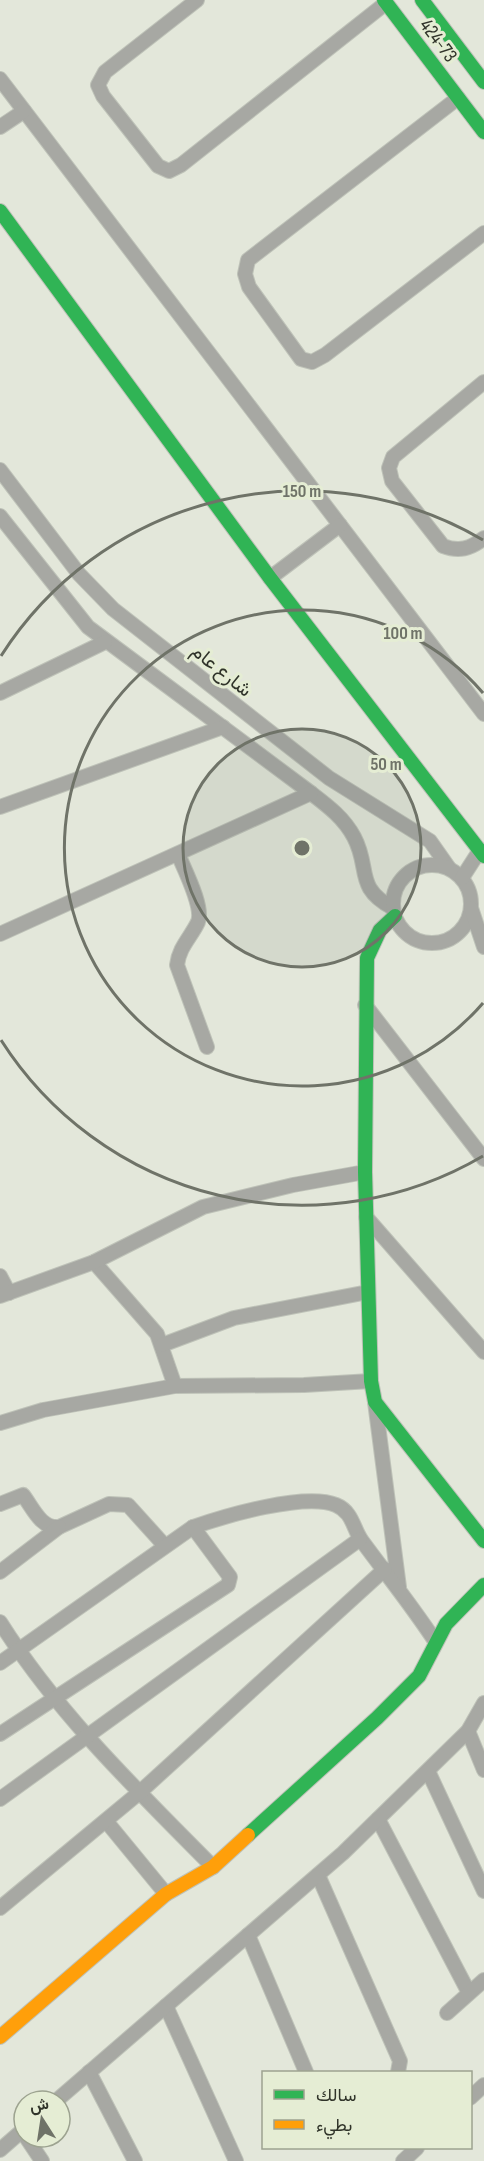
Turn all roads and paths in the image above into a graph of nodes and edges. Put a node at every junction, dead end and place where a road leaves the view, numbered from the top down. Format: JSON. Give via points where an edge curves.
{"nodes":[{"id":1,"x":196,"y":0,"type":"edge"},
{"id":2,"x":422,"y":0,"type":"edge"},
{"id":3,"x":385,"y":1,"type":"edge"},
{"id":4,"x":437,"y":45,"type":"junction"},
{"id":5,"x":0,"y":79,"type":"edge"},
{"id":6,"x":484,"y":82,"type":"edge"},
{"id":7,"x":458,"y":98,"type":"junction"},
{"id":8,"x":24,"y":111,"type":"junction"},
{"id":9,"x":0,"y":127,"type":"edge"},
{"id":10,"x":484,"y":132,"type":"edge"},
{"id":11,"x":0,"y":211,"type":"edge"},
{"id":12,"x":484,"y":233,"type":"edge"},
{"id":13,"x":484,"y":382,"type":"edge"},
{"id":14,"x":0,"y":470,"type":"edge"},
{"id":15,"x":0,"y":516,"type":"edge"},
{"id":16,"x":340,"y":525,"type":"junction"},
{"id":17,"x":51,"y":537,"type":"junction"},
{"id":18,"x":484,"y":538,"type":"edge"},
{"id":19,"x":30,"y":554,"type":"junction"},
{"id":20,"x":270,"y":578,"type":"junction"},
{"id":21,"x":105,"y":642,"type":"junction"},
{"id":22,"x":0,"y":693,"type":"edge"},
{"id":23,"x":484,"y":714,"type":"edge"},
{"id":24,"x":223,"y":727,"type":"junction"},
{"id":25,"x":311,"y":793,"type":"junction"},
{"id":26,"x":0,"y":807,"type":"edge"},
{"id":27,"x":482,"y":853,"type":"edge"},
{"id":28,"x":178,"y":854,"type":"junction"},
{"id":29,"x":449,"y":868,"type":"junction"},
{"id":30,"x":462,"y":878,"type":"junction"},
{"id":31,"x":471,"y":908,"type":"junction"},
{"id":32,"x":394,"y":912,"type":"junction"},
{"id":33,"x":0,"y":934,"type":"edge"},
{"id":34,"x":484,"y":947,"type":"edge"},
{"id":35,"x":365,"y":1005,"type":"junction"},
{"id":36,"x":207,"y":1047,"type":"dead end"},
{"id":37,"x":484,"y":1158,"type":"edge"},
{"id":38,"x":365,"y":1172,"type":"junction"},
{"id":39,"x":366,"y":1217,"type":"junction"},
{"id":40,"x":93,"y":1262,"type":"junction"},
{"id":41,"x":0,"y":1276,"type":"edge"},
{"id":42,"x":368,"y":1292,"type":"junction"},
{"id":43,"x":5,"y":1294,"type":"edge"},
{"id":44,"x":162,"y":1345,"type":"junction"},
{"id":45,"x":484,"y":1353,"type":"edge"},
{"id":46,"x":371,"y":1381,"type":"junction"},
{"id":47,"x":175,"y":1386,"type":"junction"},
{"id":48,"x":375,"y":1402,"type":"junction"},
{"id":49,"x":0,"y":1423,"type":"edge"},
{"id":50,"x":0,"y":1504,"type":"edge"},
{"id":51,"x":59,"y":1527,"type":"junction"},
{"id":52,"x":193,"y":1527,"type":"junction"},
{"id":53,"x":360,"y":1539,"type":"junction"},
{"id":54,"x":484,"y":1541,"type":"edge"},
{"id":55,"x":165,"y":1546,"type":"junction"},
{"id":56,"x":385,"y":1569,"type":"junction"},
{"id":57,"x":0,"y":1572,"type":"edge"},
{"id":58,"x":484,"y":1585,"type":"edge"},
{"id":59,"x":399,"y":1587,"type":"junction"},
{"id":60,"x":0,"y":1622,"type":"edge"},
{"id":61,"x":435,"y":1641,"type":"junction"},
{"id":62,"x":18,"y":1650,"type":"junction"},
{"id":63,"x":0,"y":1663,"type":"edge"},
{"id":64,"x":55,"y":1698,"type":"junction"},
{"id":65,"x":484,"y":1703,"type":"edge"},
{"id":66,"x":468,"y":1731,"type":"junction"},
{"id":67,"x":0,"y":1734,"type":"edge"},
{"id":68,"x":86,"y":1737,"type":"junction"},
{"id":69,"x":484,"y":1770,"type":"edge"},
{"id":70,"x":428,"y":1771,"type":"junction"},
{"id":71,"x":140,"y":1792,"type":"junction"},
{"id":72,"x":0,"y":1799,"type":"edge"},
{"id":73,"x":378,"y":1819,"type":"junction"},
{"id":74,"x":106,"y":1821,"type":"junction"},
{"id":75,"x":213,"y":1867,"type":"junction"},
{"id":76,"x":318,"y":1875,"type":"junction"},
{"id":77,"x":484,"y":1892,"type":"edge"},
{"id":78,"x":166,"y":1894,"type":"junction"},
{"id":79,"x":0,"y":1908,"type":"edge"},
{"id":80,"x":248,"y":1935,"type":"junction"},
{"id":81,"x":484,"y":1980,"type":"edge"},
{"id":82,"x":469,"y":1993,"type":"junction"},
{"id":83,"x":166,"y":2006,"type":"junction"},
{"id":84,"x":447,"y":2013,"type":"dead end"},
{"id":85,"x":0,"y":2037,"type":"edge"},
{"id":86,"x":305,"y":2071,"type":"edge"},
{"id":87,"x":398,"y":2071,"type":"edge"},
{"id":88,"x":89,"y":2072,"type":"junction"},
{"id":89,"x":484,"y":2085,"type":"edge"},
{"id":90,"x":70,"y":2089,"type":"edge"},
{"id":91,"x":472,"y":2097,"type":"edge"},
{"id":92,"x":416,"y":2149,"type":"edge"},
{"id":93,"x":135,"y":2161,"type":"edge"},
{"id":94,"x":236,"y":2161,"type":"edge"},
{"id":95,"x":403,"y":2161,"type":"edge"}],
"edges":[{"from":1,"to":3,"type":"street","via":[[105,72],[98,85],[158,166],[169,171]]},
{"from":2,"to":4,"type":"street","name":"424-73"},
{"from":3,"to":4,"type":"street","name":"424-73"},
{"from":4,"to":6,"type":"street","name":"424-73"},
{"from":4,"to":7,"type":"street","name":"424-73"},
{"from":5,"to":8,"type":"street"},
{"from":7,"to":10,"type":"street","name":"424-73"},
{"from":7,"to":12,"type":"street","via":[[248,260],[244,274],[249,287],[301,358],[312,362]]},
{"from":8,"to":9,"type":"street"},
{"from":8,"to":16,"type":"street"},
{"from":11,"to":20,"type":"street"},
{"from":13,"to":18,"type":"street","via":[[393,457],[389,468],[392,481],[443,546],[455,551]]},
{"from":14,"to":17,"type":"street","name":"شارع عام"},
{"from":15,"to":19,"type":"street"},
{"from":16,"to":20,"type":"street"},
{"from":16,"to":23,"type":"street"},
{"from":17,"to":19,"type":"street"},
{"from":17,"to":29,"type":"street","name":"شارع عام","via":[[113,609],[329,778],[424,836]]},
{"from":19,"to":21,"type":"street","via":[[71,609]]},
{"from":20,"to":27,"type":"street"},
{"from":21,"to":22,"type":"street"},
{"from":21,"to":24,"type":"street"},
{"from":24,"to":25,"type":"street"},
{"from":24,"to":26,"type":"street"},
{"from":25,"to":28,"type":"street"},
{"from":25,"to":32,"type":"street","via":[[344,821],[355,839],[370,892]]},
{"from":27,"to":30,"type":"street"},
{"from":28,"to":33,"type":"street"},
{"from":28,"to":36,"type":"street","via":[[198,905],[199,920],[178,953],[177,965]]},
{"from":29,"to":30,"type":"street"},
{"from":29,"to":32,"type":"street","via":[[432,864],[416,868],[403,878],[395,891]]},
{"from":30,"to":31,"type":"street","via":[[470,892]]},
{"from":31,"to":32,"type":"street","via":[[467,923],[457,934],[436,942],[414,938],[402,929]]},
{"from":31,"to":34,"type":"street"},
{"from":32,"to":35,"type":"street","via":[[376,936],[367,958]]},
{"from":35,"to":37,"type":"street"},
{"from":35,"to":38,"type":"street"},
{"from":38,"to":39,"type":"street"},
{"from":38,"to":40,"type":"street","via":[[204,1207]]},
{"from":39,"to":42,"type":"street"},
{"from":39,"to":45,"type":"street"},
{"from":40,"to":43,"type":"street"},
{"from":40,"to":44,"type":"street","via":[[157,1334]]},
{"from":41,"to":43,"type":"street"},
{"from":42,"to":44,"type":"street","via":[[234,1318]]},
{"from":42,"to":46,"type":"street"},
{"from":44,"to":47,"type":"street"},
{"from":46,"to":47,"type":"street"},
{"from":46,"to":48,"type":"street"},
{"from":47,"to":49,"type":"street","via":[[42,1410]]},
{"from":48,"to":54,"type":"street"},
{"from":48,"to":59,"type":"street"},
{"from":50,"to":51,"type":"street","via":[[23,1495],[43,1522],[51,1528]]},
{"from":51,"to":55,"type":"street","via":[[109,1504],[128,1504]]},
{"from":51,"to":57,"type":"street"},
{"from":52,"to":53,"type":"street","via":[[228,1515],[311,1501],[336,1505],[350,1515]]},
{"from":52,"to":55,"type":"street"},
{"from":52,"to":64,"type":"street","via":[[230,1577],[228,1585]]},
{"from":53,"to":56,"type":"street"},
{"from":53,"to":68,"type":"street"},
{"from":55,"to":62,"type":"street"},
{"from":56,"to":59,"type":"street"},
{"from":56,"to":71,"type":"street"},
{"from":58,"to":61,"type":"street","via":[[457,1610]]},
{"from":59,"to":61,"type":"street"},
{"from":60,"to":62,"type":"street"},
{"from":61,"to":75,"type":"street","via":[[419,1676]]},
{"from":62,"to":63,"type":"street"},
{"from":62,"to":64,"type":"street"},
{"from":64,"to":67,"type":"street"},
{"from":64,"to":68,"type":"street"},
{"from":65,"to":66,"type":"street"},
{"from":66,"to":69,"type":"street"},
{"from":66,"to":70,"type":"street"},
{"from":68,"to":71,"type":"street"},
{"from":68,"to":72,"type":"street"},
{"from":70,"to":73,"type":"street"},
{"from":70,"to":77,"type":"street"},
{"from":71,"to":74,"type":"street"},
{"from":71,"to":75,"type":"street"},
{"from":73,"to":76,"type":"street"},
{"from":73,"to":82,"type":"street"},
{"from":74,"to":78,"type":"street"},
{"from":74,"to":79,"type":"street"},
{"from":75,"to":78,"type":"street"},
{"from":76,"to":80,"type":"street"},
{"from":76,"to":87,"type":"street","via":[[400,2061]]},
{"from":78,"to":85,"type":"street"},
{"from":80,"to":83,"type":"street"},
{"from":80,"to":86,"type":"street"},
{"from":81,"to":82,"type":"street"},
{"from":82,"to":84,"type":"street"},
{"from":83,"to":88,"type":"street"},
{"from":83,"to":94,"type":"street"},
{"from":88,"to":90,"type":"street"},
{"from":88,"to":93,"type":"street"},
{"from":89,"to":91,"type":"street"},
{"from":92,"to":95,"type":"street"}]}
